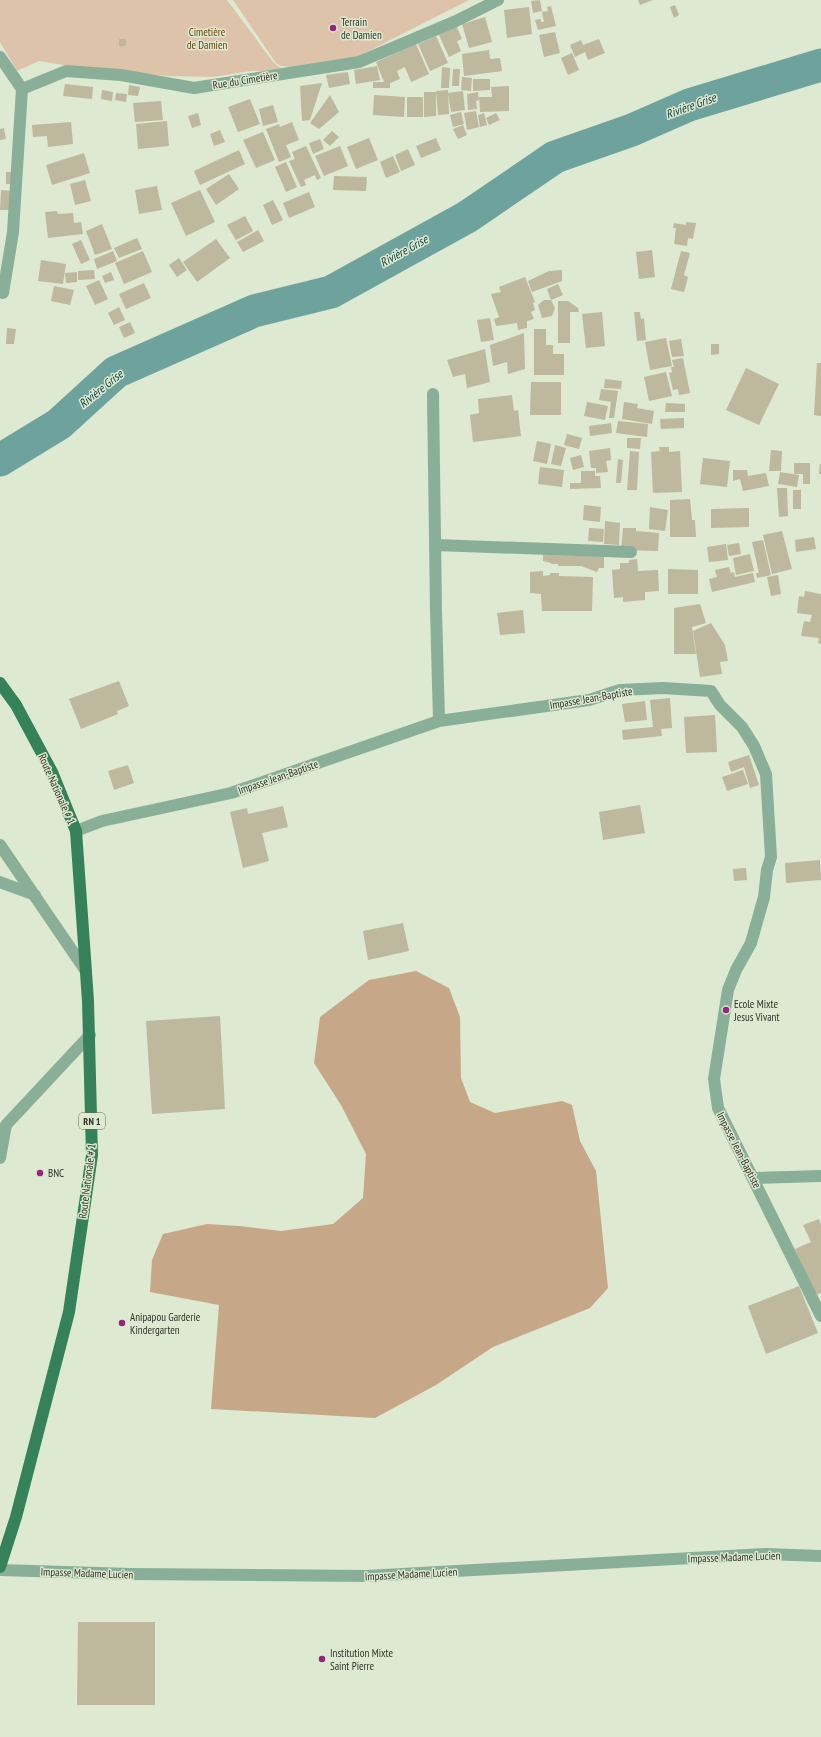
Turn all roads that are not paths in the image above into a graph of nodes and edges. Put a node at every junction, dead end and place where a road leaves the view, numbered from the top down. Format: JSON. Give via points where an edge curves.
{"nodes":[{"id":1,"x":498,"y":0,"type":"edge"},
{"id":2,"x":0,"y":57,"type":"edge"},
{"id":3,"x":22,"y":88,"type":"junction"},
{"id":4,"x":3,"y":293,"type":"dead end"},
{"id":5,"x":433,"y":394,"type":"dead end"},
{"id":6,"x":435,"y":545,"type":"junction"},
{"id":7,"x":631,"y":552,"type":"dead end"},
{"id":8,"x":0,"y":683,"type":"edge"},
{"id":9,"x":439,"y":722,"type":"junction"},
{"id":10,"x":76,"y":831,"type":"junction"},
{"id":11,"x":0,"y":846,"type":"edge"},
{"id":12,"x":0,"y":882,"type":"edge"},
{"id":13,"x":35,"y":895,"type":"junction"},
{"id":14,"x":86,"y":971,"type":"junction"},
{"id":15,"x":90,"y":1035,"type":"junction"},
{"id":16,"x":3,"y":1124,"type":"edge"},
{"id":17,"x":0,"y":1158,"type":"edge"},
{"id":18,"x":821,"y":1176,"type":"edge"},
{"id":19,"x":753,"y":1178,"type":"junction"},
{"id":20,"x":821,"y":1316,"type":"edge"},
{"id":21,"x":821,"y":1556,"type":"edge"},
{"id":22,"x":0,"y":1569,"type":"edge"}],
"edges":[{"from":1,"to":3,"type":"street","name":"Rue du Cimetière","via":[[456,21],[359,62],[194,88],[121,75],[66,71]]},
{"from":2,"to":3,"type":"street"},
{"from":3,"to":4,"type":"street","via":[[13,232]]},
{"from":5,"to":6,"type":"street"},
{"from":6,"to":7,"type":"street"},
{"from":6,"to":9,"type":"street"},
{"from":8,"to":10,"type":"main road","name":"Route Nationale # 1","number":"RN 1","via":[[16,705],[52,772]]},
{"from":9,"to":10,"type":"street","name":"Impasse Jean-Baptiste","via":[[231,793],[102,821]]},
{"from":9,"to":19,"type":"street","name":"Impasse Jean-Baptiste","via":[[588,700],[620,690],[663,688],[711,691],[720,705],[742,727],[754,746],[766,774],[771,857],[764,897],[751,943],[728,990],[714,1079],[718,1108]]},
{"from":10,"to":14,"type":"main road","name":"Route Nationale # 1","number":"RN 1"},
{"from":11,"to":13,"type":"street"},
{"from":12,"to":13,"type":"street"},
{"from":13,"to":14,"type":"street"},
{"from":14,"to":15,"type":"main road","name":"Route Nationale # 1","number":"RN 1"},
{"from":15,"to":16,"type":"street"},
{"from":15,"to":22,"type":"main road","name":"Route Nationale # 1","number":"RN 1","via":[[92,1155],[69,1312],[18,1510]]},
{"from":16,"to":17,"type":"street"},
{"from":18,"to":19,"type":"street"},
{"from":19,"to":20,"type":"street","name":"Impasse Jean-Baptiste"},
{"from":21,"to":22,"type":"street","name":"Impasse Madame Lucien","via":[[766,1554],[366,1576],[131,1574]]}]}
